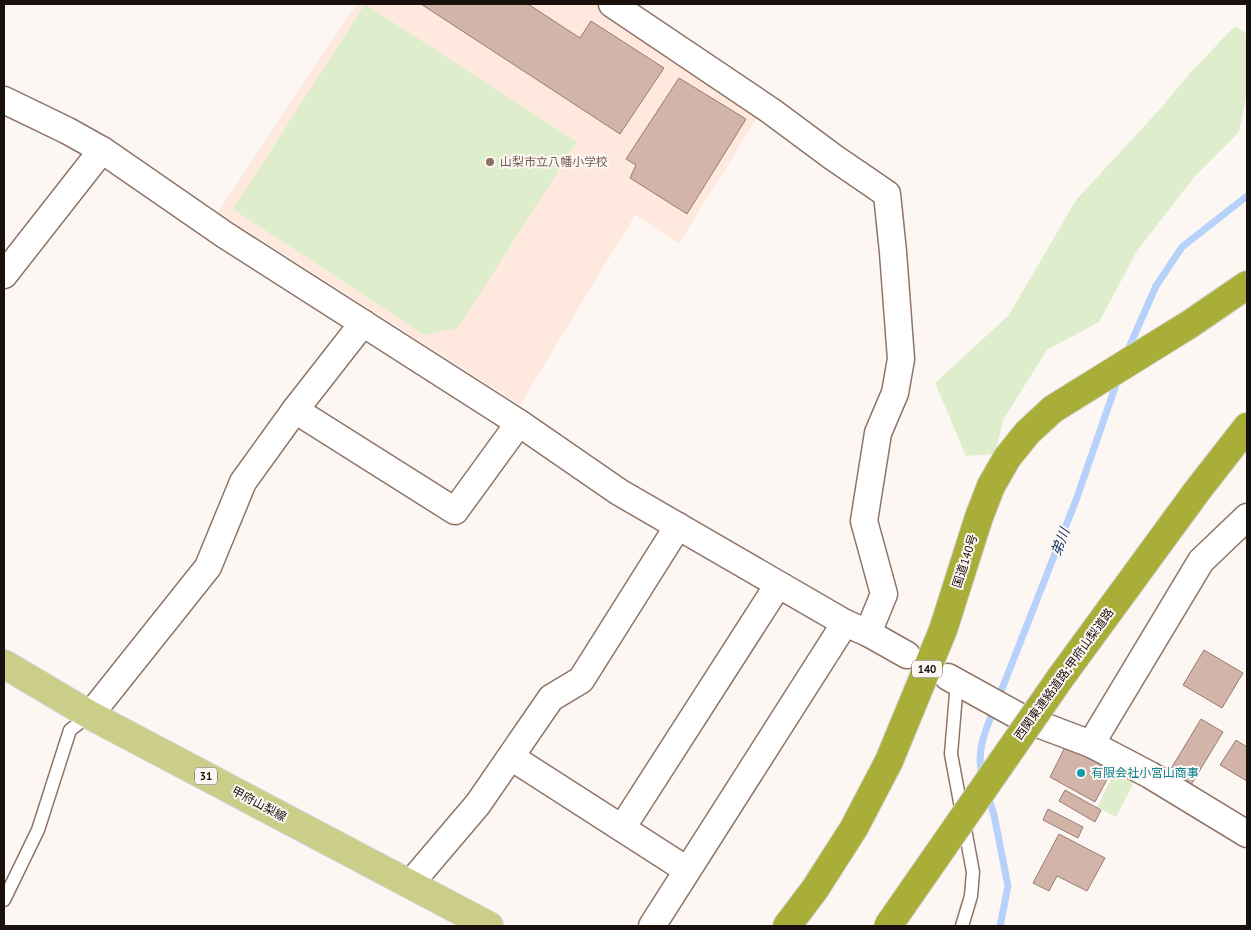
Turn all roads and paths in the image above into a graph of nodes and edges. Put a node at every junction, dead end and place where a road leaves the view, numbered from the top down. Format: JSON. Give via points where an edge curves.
{"nodes":[{"id":1,"x":612,"y":4,"type":"edge"},
{"id":2,"x":4,"y":100,"type":"edge"},
{"id":3,"x":102,"y":150,"type":"junction"},
{"id":4,"x":4,"y":276,"type":"edge"},
{"id":5,"x":1247,"y":285,"type":"edge"},
{"id":6,"x":362,"y":323,"type":"junction"},
{"id":7,"x":295,"y":410,"type":"junction"},
{"id":8,"x":519,"y":423,"type":"junction"},
{"id":9,"x":1247,"y":427,"type":"edge"},
{"id":10,"x":1247,"y":517,"type":"edge"},
{"id":11,"x":678,"y":526,"type":"junction"},
{"id":12,"x":778,"y":585,"type":"junction"},
{"id":13,"x":845,"y":623,"type":"junction"},
{"id":14,"x":868,"y":633,"type":"junction"},
{"id":15,"x":907,"y":655,"type":"dead end"},
{"id":16,"x":4,"y":664,"type":"edge"},
{"id":17,"x":960,"y":683,"type":"joint"},
{"id":18,"x":90,"y":715,"type":"junction"},
{"id":19,"x":1091,"y":744,"type":"junction"},
{"id":20,"x":511,"y":757,"type":"junction"},
{"id":21,"x":622,"y":828,"type":"junction"},
{"id":22,"x":1247,"y":834,"type":"edge"},
{"id":23,"x":688,"y":870,"type":"junction"},
{"id":24,"x":410,"y":884,"type":"junction"},
{"id":25,"x":4,"y":900,"type":"edge"},
{"id":26,"x":489,"y":926,"type":"edge"},
{"id":27,"x":652,"y":926,"type":"edge"},
{"id":28,"x":786,"y":926,"type":"edge"},
{"id":29,"x":888,"y":926,"type":"edge"},
{"id":30,"x":962,"y":926,"type":"edge"}],
"edges":[{"from":1,"to":14,"type":"street","via":[[887,194],[901,359],[895,393],[878,433],[864,521],[884,594]]},
{"from":2,"to":3,"type":"street"},
{"from":3,"to":4,"type":"street"},
{"from":3,"to":6,"type":"street","via":[[225,236]]},
{"from":5,"to":28,"type":"highway","name":"国道140号","number":"140","via":[[1054,409],[1027,433],[1007,458],[991,486],[943,630],[889,762],[854,828],[815,889]]},
{"from":6,"to":7,"type":"street"},
{"from":6,"to":8,"type":"street"},
{"from":7,"to":8,"type":"street","via":[[455,511]]},
{"from":7,"to":18,"type":"street","via":[[243,482],[208,567]]},
{"from":8,"to":11,"type":"street","via":[[619,492]]},
{"from":9,"to":29,"type":"highway","name":"西関東連絡道路;甲府山梨道路","bridge":true,"via":[[1061,677]]},
{"from":10,"to":19,"type":"street","via":[[1201,561]]},
{"from":11,"to":12,"type":"street"},
{"from":11,"to":20,"type":"street","via":[[581,680],[551,698]]},
{"from":12,"to":13,"type":"street"},
{"from":12,"to":21,"type":"street"},
{"from":13,"to":14,"type":"street"},
{"from":13,"to":23,"type":"street"},
{"from":14,"to":15,"type":"street"},
{"from":16,"to":18,"type":"main road","name":"甲府山梨線","number":"31"},
{"from":17,"to":19,"type":"street","via":[[1022,718]]},
{"from":17,"to":30,"type":"lane","via":[[951,754],[973,872],[971,896]]},
{"from":18,"to":24,"type":"main road","name":"甲府山梨線","number":"31"},
{"from":18,"to":25,"type":"lane","via":[[70,730],[38,830]]},
{"from":19,"to":22,"type":"street","via":[[1150,775]]},
{"from":20,"to":21,"type":"street"},
{"from":20,"to":24,"type":"street","via":[[478,804]]},
{"from":21,"to":23,"type":"street"},
{"from":23,"to":27,"type":"street"},
{"from":24,"to":26,"type":"main road","name":"甲府山梨線","number":"31"}]}
